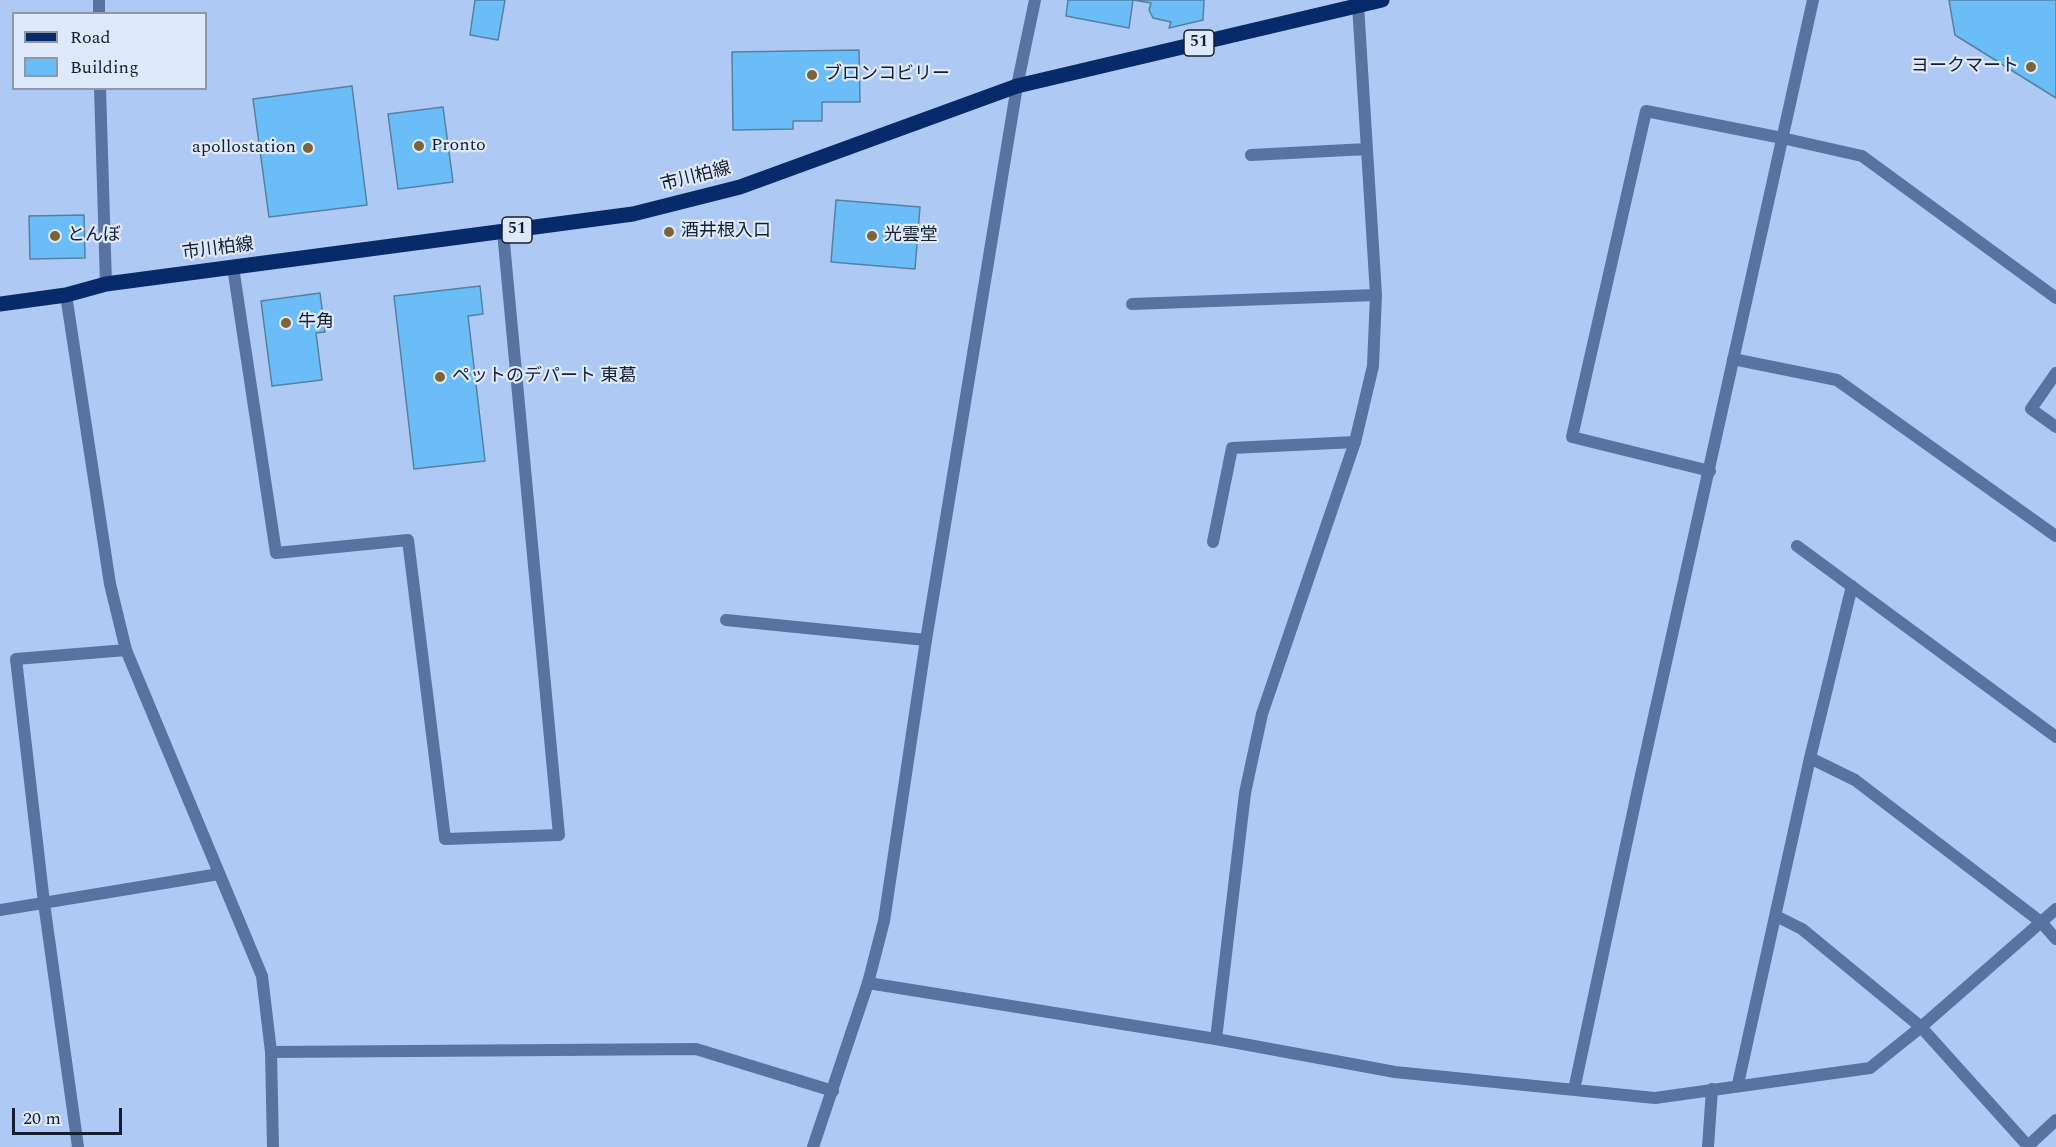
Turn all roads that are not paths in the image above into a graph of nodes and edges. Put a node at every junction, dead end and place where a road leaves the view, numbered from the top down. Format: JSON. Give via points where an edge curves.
{"nodes":[{"id":1,"x":1035,"y":0,"type":"edge"},
{"id":2,"x":1382,"y":0,"type":"edge"},
{"id":3,"x":1813,"y":0,"type":"edge"},
{"id":4,"x":1358,"y":5,"type":"junction"},
{"id":5,"x":1017,"y":86,"type":"junction"},
{"id":6,"x":100,"y":90,"type":"edge"},
{"id":7,"x":1782,"y":138,"type":"junction"},
{"id":8,"x":1367,"y":149,"type":"junction"},
{"id":9,"x":1251,"y":155,"type":"dead end"},
{"id":10,"x":503,"y":232,"type":"junction"},
{"id":11,"x":233,"y":267,"type":"junction"},
{"id":12,"x":106,"y":284,"type":"junction"},
{"id":13,"x":66,"y":295,"type":"junction"},
{"id":14,"x":1376,"y":295,"type":"junction"},
{"id":15,"x":2056,"y":298,"type":"edge"},
{"id":16,"x":0,"y":304,"type":"edge"},
{"id":17,"x":1132,"y":304,"type":"dead end"},
{"id":18,"x":1732,"y":359,"type":"junction"},
{"id":19,"x":2056,"y":373,"type":"edge"},
{"id":20,"x":2056,"y":427,"type":"edge"},
{"id":21,"x":1355,"y":442,"type":"junction"},
{"id":22,"x":1710,"y":471,"type":"junction"},
{"id":23,"x":2056,"y":536,"type":"edge"},
{"id":24,"x":1213,"y":542,"type":"dead end"},
{"id":25,"x":1797,"y":546,"type":"dead end"},
{"id":26,"x":1852,"y":586,"type":"junction"},
{"id":27,"x":726,"y":620,"type":"dead end"},
{"id":28,"x":926,"y":640,"type":"junction"},
{"id":29,"x":126,"y":650,"type":"junction"},
{"id":30,"x":2056,"y":736,"type":"edge"},
{"id":31,"x":1810,"y":758,"type":"junction"},
{"id":32,"x":219,"y":874,"type":"junction"},
{"id":33,"x":44,"y":903,"type":"junction"},
{"id":34,"x":2056,"y":909,"type":"edge"},
{"id":35,"x":0,"y":910,"type":"edge"},
{"id":36,"x":1776,"y":916,"type":"junction"},
{"id":37,"x":2041,"y":922,"type":"junction"},
{"id":38,"x":2056,"y":939,"type":"edge"},
{"id":39,"x":868,"y":983,"type":"junction"},
{"id":40,"x":1921,"y":1027,"type":"junction"},
{"id":41,"x":1216,"y":1039,"type":"junction"},
{"id":42,"x":271,"y":1052,"type":"junction"},
{"id":43,"x":1738,"y":1084,"type":"junction"},
{"id":44,"x":1712,"y":1089,"type":"junction"},
{"id":45,"x":1574,"y":1090,"type":"junction"},
{"id":46,"x":833,"y":1091,"type":"junction"},
{"id":47,"x":2056,"y":1120,"type":"edge"},
{"id":48,"x":2027,"y":1146,"type":"edge"},
{"id":49,"x":78,"y":1147,"type":"edge"},
{"id":50,"x":273,"y":1147,"type":"edge"},
{"id":51,"x":813,"y":1147,"type":"edge"},
{"id":52,"x":1708,"y":1147,"type":"edge"}],
"edges":[{"from":1,"to":5,"type":"street"},
{"from":2,"to":4,"type":"main road","name":"市川柏線","number":"51"},
{"from":3,"to":7,"type":"street"},
{"from":4,"to":5,"type":"main road","name":"市川柏線","number":"51"},
{"from":4,"to":8,"type":"street"},
{"from":5,"to":10,"type":"main road","name":"市川柏線","number":"51","via":[[740,187],[633,214]]},
{"from":5,"to":28,"type":"street"},
{"from":6,"to":12,"type":"street"},
{"from":7,"to":15,"type":"street","via":[[1862,156]]},
{"from":7,"to":18,"type":"street"},
{"from":7,"to":22,"type":"street","via":[[1646,111],[1572,437]]},
{"from":8,"to":9,"type":"street"},
{"from":8,"to":14,"type":"street"},
{"from":10,"to":11,"type":"main road","name":"市川柏線","number":"51"},
{"from":10,"to":11,"type":"street","via":[[559,835],[446,839],[408,540],[276,553]]},
{"from":11,"to":12,"type":"main road","name":"市川柏線","number":"51"},
{"from":12,"to":13,"type":"main road","name":"市川柏線","number":"51"},
{"from":13,"to":16,"type":"main road","name":"市川柏線","number":"51"},
{"from":13,"to":29,"type":"street","via":[[110,584]]},
{"from":14,"to":17,"type":"street"},
{"from":14,"to":21,"type":"street","via":[[1373,366]]},
{"from":18,"to":22,"type":"street"},
{"from":18,"to":23,"type":"street","via":[[1837,380]]},
{"from":19,"to":20,"type":"street","via":[[2031,409]]},
{"from":21,"to":24,"type":"street","via":[[1232,448]]},
{"from":21,"to":41,"type":"street","via":[[1262,714],[1245,793]]},
{"from":22,"to":45,"type":"street","via":[[1638,784]]},
{"from":25,"to":26,"type":"street"},
{"from":26,"to":30,"type":"street"},
{"from":26,"to":31,"type":"street"},
{"from":27,"to":28,"type":"street"},
{"from":28,"to":39,"type":"street","via":[[884,921]]},
{"from":29,"to":32,"type":"street"},
{"from":29,"to":33,"type":"street","via":[[16,659]]},
{"from":31,"to":36,"type":"street"},
{"from":31,"to":37,"type":"street","via":[[1855,780]]},
{"from":32,"to":33,"type":"street"},
{"from":32,"to":42,"type":"street","via":[[262,976]]},
{"from":33,"to":35,"type":"street"},
{"from":33,"to":49,"type":"street"},
{"from":34,"to":37,"type":"street"},
{"from":36,"to":40,"type":"street","via":[[1802,929]]},
{"from":36,"to":43,"type":"street"},
{"from":37,"to":38,"type":"street"},
{"from":37,"to":40,"type":"street"},
{"from":39,"to":41,"type":"street"},
{"from":39,"to":46,"type":"street"},
{"from":40,"to":43,"type":"street","via":[[1870,1068]]},
{"from":40,"to":48,"type":"street"},
{"from":41,"to":45,"type":"street","via":[[1395,1072]]},
{"from":42,"to":46,"type":"street","via":[[696,1049]]},
{"from":42,"to":50,"type":"street"},
{"from":43,"to":44,"type":"street"},
{"from":44,"to":45,"type":"street","via":[[1655,1098]]},
{"from":44,"to":52,"type":"street"},
{"from":46,"to":51,"type":"street"},
{"from":47,"to":48,"type":"street"}]}
